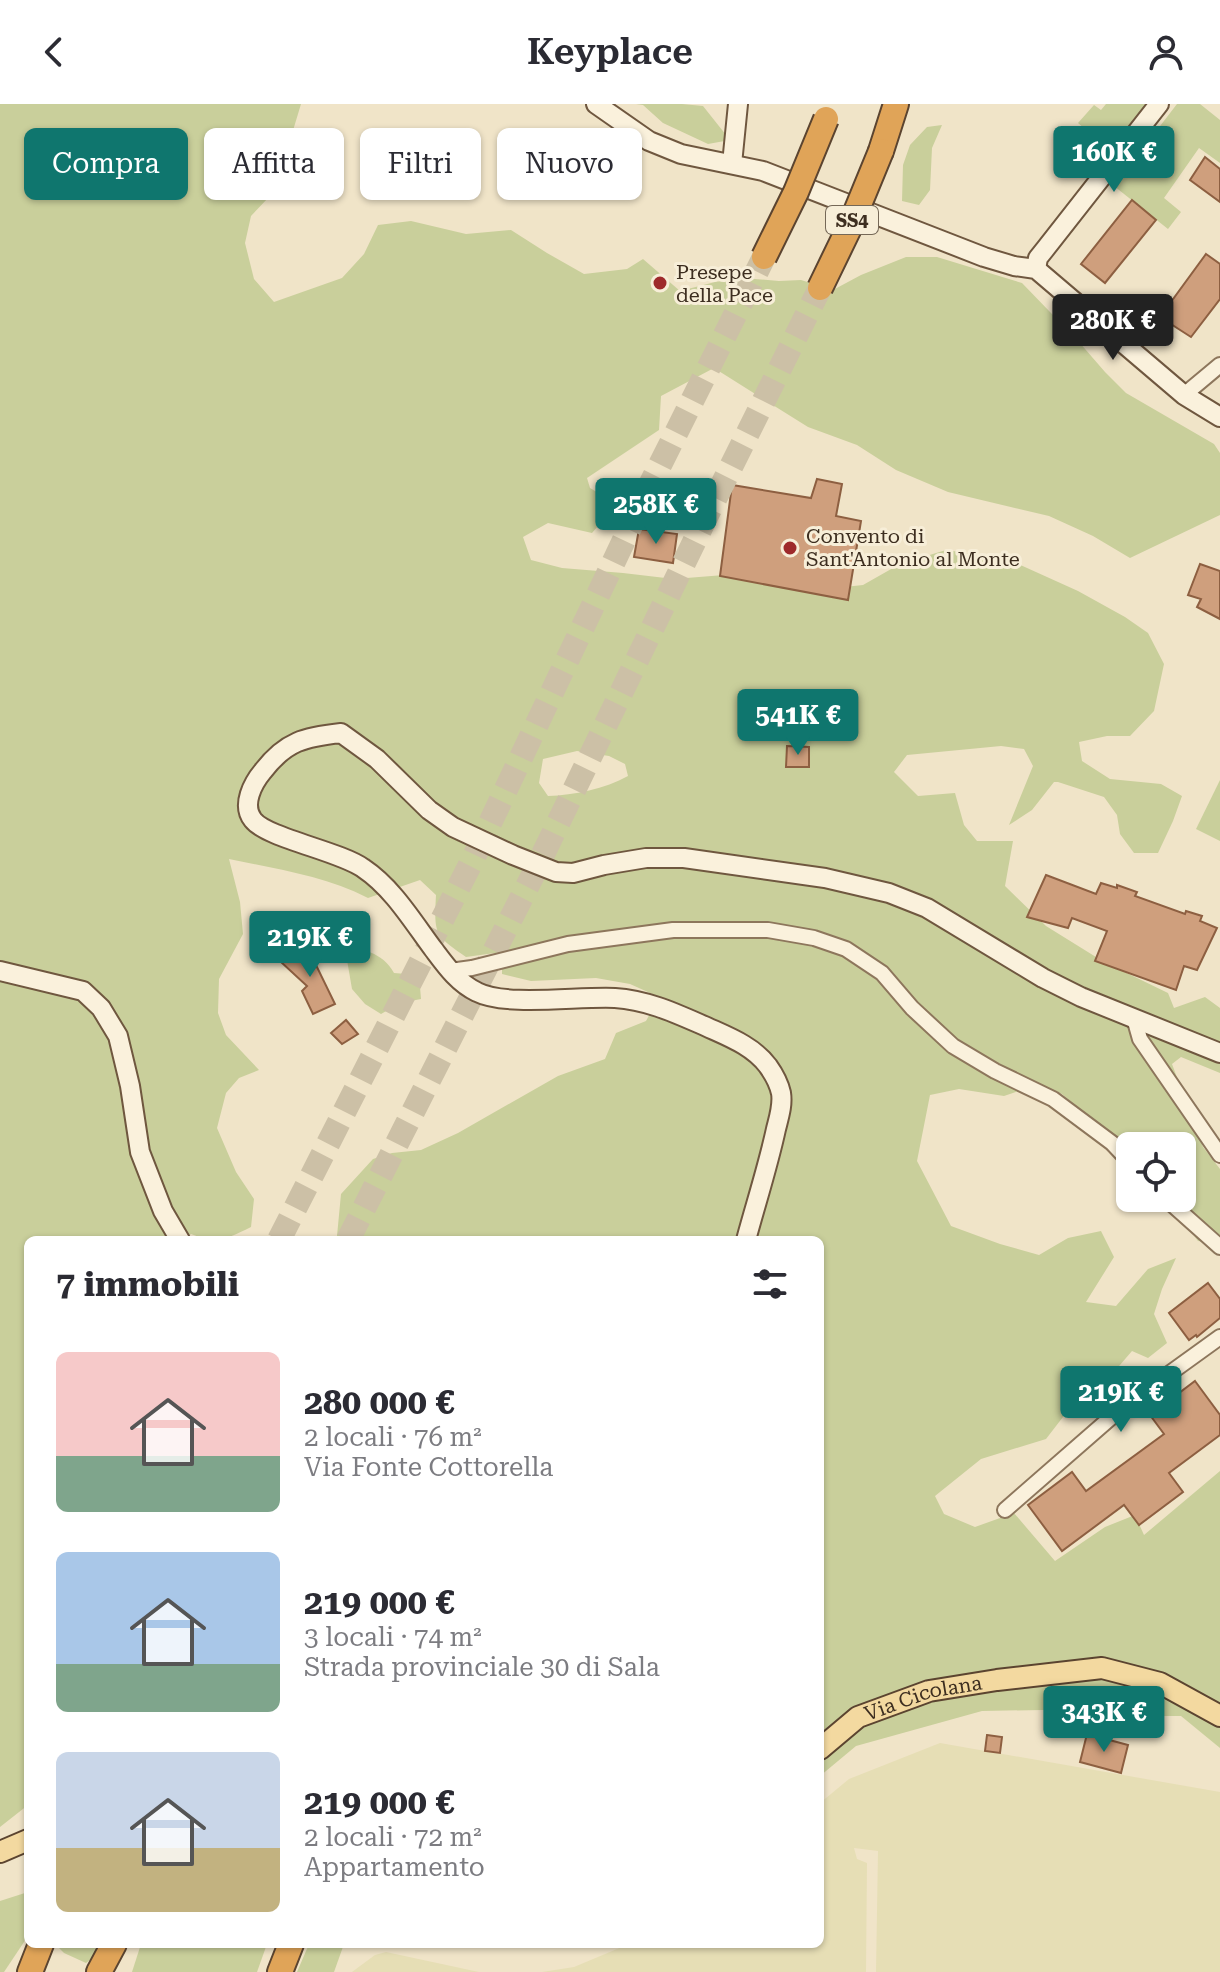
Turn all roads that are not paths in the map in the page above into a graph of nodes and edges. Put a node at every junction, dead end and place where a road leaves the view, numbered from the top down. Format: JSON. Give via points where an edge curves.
{"nodes":[{"id":1,"x":596,"y":104,"type":"edge"},
{"id":2,"x":738,"y":104,"type":"edge"},
{"id":3,"x":896,"y":104,"type":"edge"},
{"id":4,"x":1159,"y":104,"type":"edge"},
{"id":5,"x":829,"y":111,"type":"edge"},
{"id":6,"x":732,"y":164,"type":"junction"},
{"id":7,"x":764,"y":257,"type":"tunnel mouth"},
{"id":8,"x":1036,"y":269,"type":"junction"},
{"id":9,"x":820,"y":288,"type":"tunnel mouth"},
{"id":10,"x":1220,"y":365,"type":"edge"},
{"id":11,"x":1184,"y":395,"type":"junction"},
{"id":12,"x":1220,"y":417,"type":"edge"},
{"id":13,"x":0,"y":971,"type":"edge"},
{"id":14,"x":450,"y":971,"type":"junction"},
{"id":15,"x":1134,"y":1018,"type":"junction"},
{"id":16,"x":1220,"y":1053,"type":"edge"},
{"id":17,"x":1116,"y":1147,"type":"edge"},
{"id":18,"x":1220,"y":1155,"type":"edge"},
{"id":19,"x":1181,"y":1212,"type":"edge"},
{"id":20,"x":178,"y":1236,"type":"edge"},
{"id":21,"x":747,"y":1236,"type":"edge"},
{"id":22,"x":1220,"y":1247,"type":"edge"},
{"id":23,"x":1220,"y":1337,"type":"edge"},
{"id":24,"x":1005,"y":1510,"type":"dead end"},
{"id":25,"x":1220,"y":1716,"type":"edge"},
{"id":26,"x":824,"y":1746,"type":"edge"},
{"id":27,"x":24,"y":1842,"type":"edge"},
{"id":28,"x":0,"y":1852,"type":"edge"},
{"id":29,"x":112,"y":1948,"type":"edge"},
{"id":30,"x":121,"y":1948,"type":"edge"},
{"id":31,"x":289,"y":1948,"type":"edge"},
{"id":32,"x":99,"y":1972,"type":"edge"},
{"id":33,"x":118,"y":1972,"type":"edge"},
{"id":34,"x":280,"y":1972,"type":"edge"}],
"edges":[{"from":1,"to":6,"type":"street","via":[[649,141]]},
{"from":2,"to":6,"type":"street"},
{"from":3,"to":9,"type":"highway","number":"SS4","bridge":true,"via":[[851,224]]},
{"from":4,"to":8,"type":"street","via":[[1038,258]]},
{"from":5,"to":7,"type":"highway","bridge":true},
{"from":6,"to":8,"type":"street","via":[[763,171],[984,257]]},
{"from":8,"to":11,"type":"street"},
{"from":10,"to":11,"type":"street"},
{"from":11,"to":12,"type":"street"},
{"from":13,"to":20,"type":"street","via":[[83,991],[101,1008],[118,1036],[140,1152]]},
{"from":14,"to":15,"type":"street","via":[[393,895],[361,866],[254,823],[248,798],[276,754],[296,741],[341,733],[453,827],[556,872],[646,858],[684,858],[825,878],[889,893],[927,908],[1043,978]]},
{"from":14,"to":17,"type":"street","via":[[568,944],[673,930],[768,930],[814,938],[846,949],[882,973],[953,1046],[1053,1099]]},
{"from":14,"to":21,"type":"street","via":[[478,993],[493,997],[619,998],[660,1007],[755,1052],[775,1077],[781,1105]]},
{"from":15,"to":16,"type":"street"},
{"from":15,"to":18,"type":"street","via":[[1140,1039]]},
{"from":19,"to":22,"type":"street"},
{"from":23,"to":24,"type":"street","via":[[1123,1407]]},
{"from":25,"to":26,"type":"main road","name":"Via Cicolana","via":[[1160,1683],[1102,1668],[929,1691],[858,1717]]},
{"from":27,"to":28,"type":"main road"},
{"from":29,"to":32,"type":"highway"},
{"from":30,"to":33,"type":"highway"},
{"from":31,"to":34,"type":"highway"}]}
